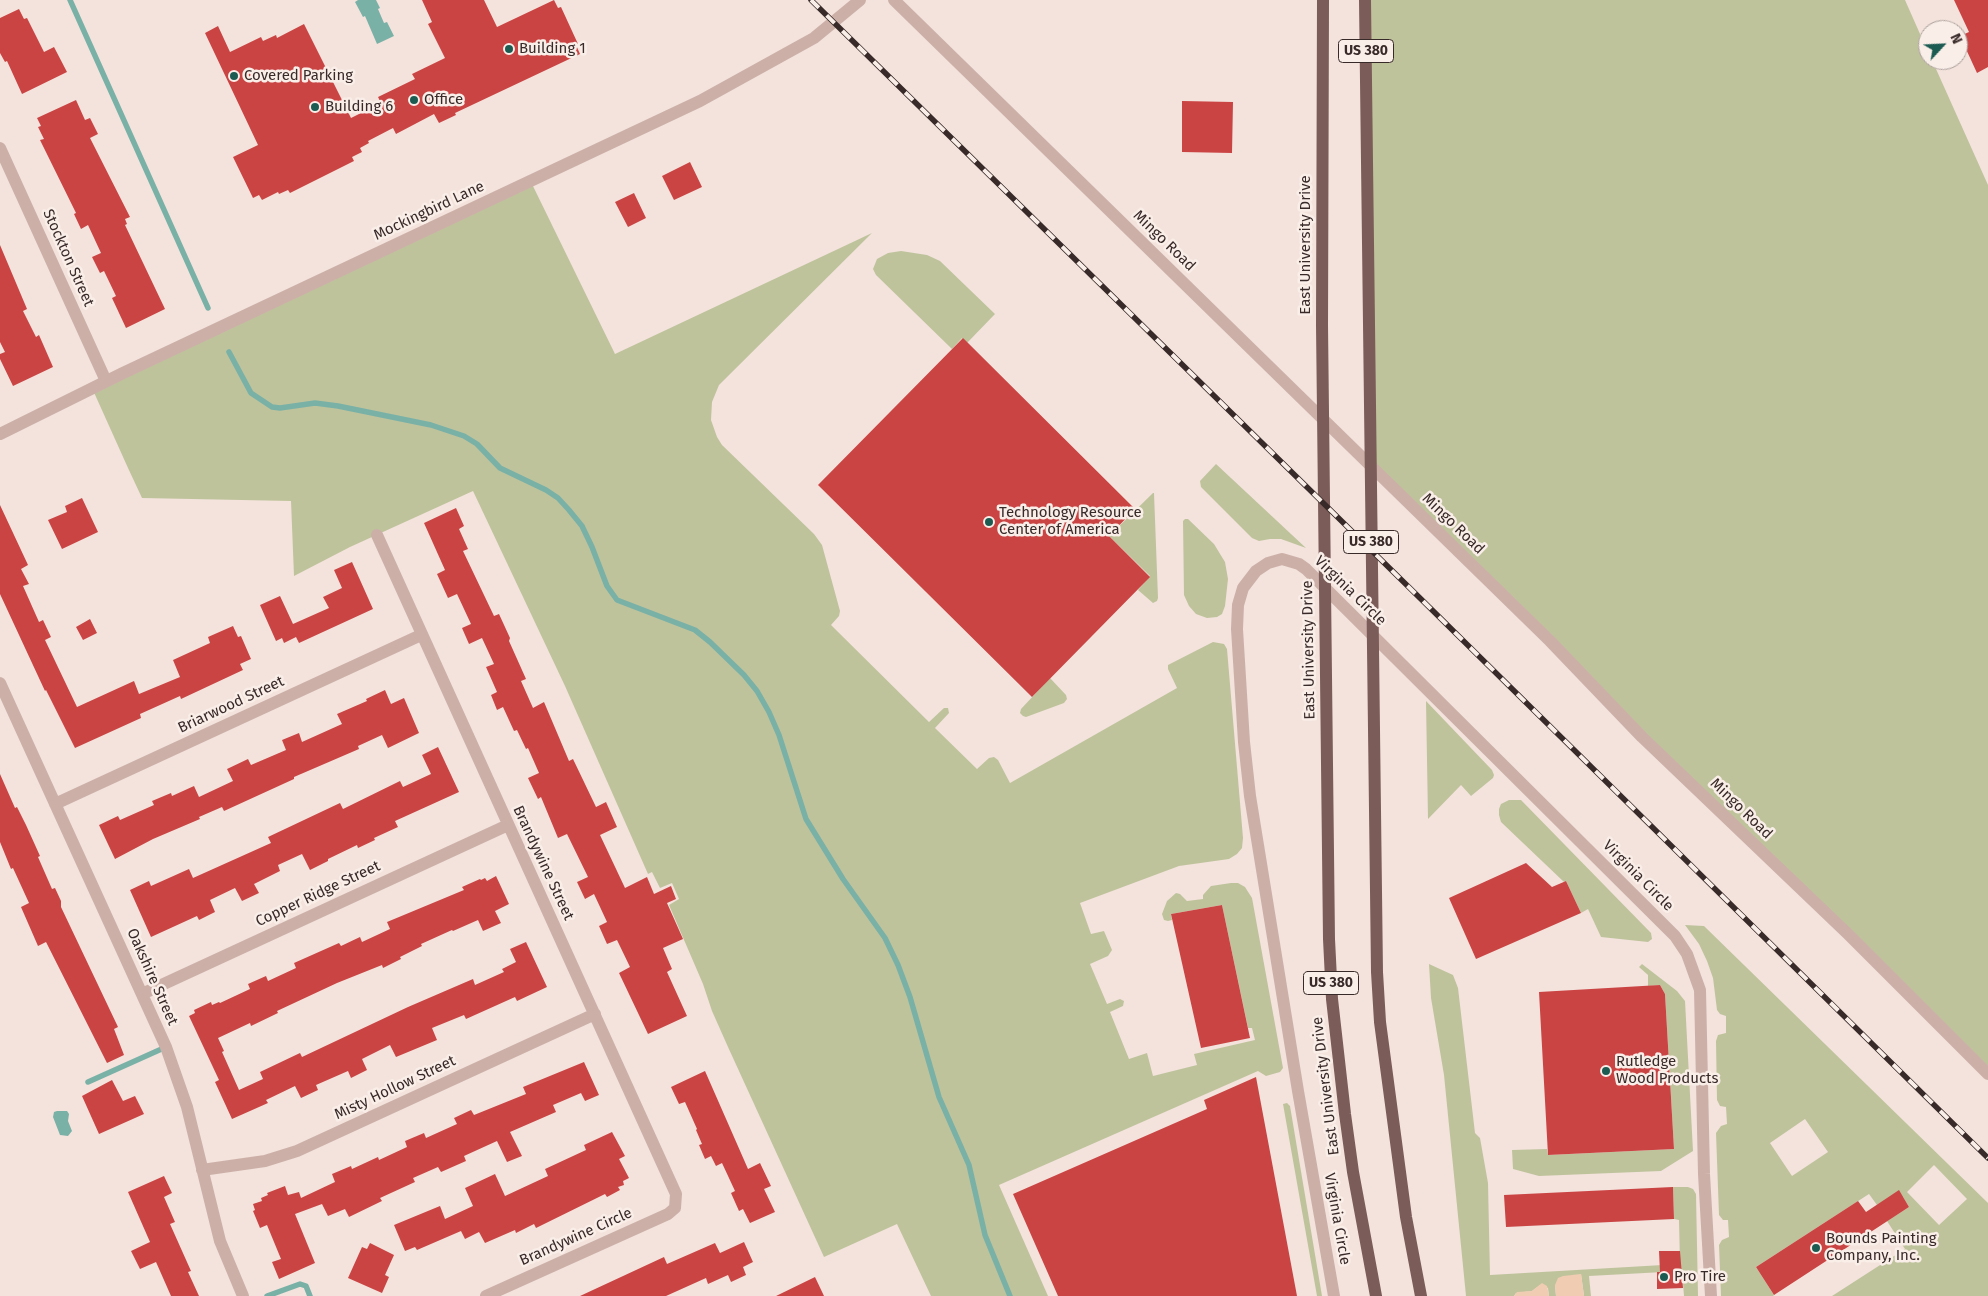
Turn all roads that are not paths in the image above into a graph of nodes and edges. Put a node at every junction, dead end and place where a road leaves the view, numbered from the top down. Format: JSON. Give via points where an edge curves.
{"nodes":[{"id":1,"x":860,"y":0,"type":"edge"},
{"id":2,"x":894,"y":0,"type":"edge"},
{"id":3,"x":1323,"y":0,"type":"edge"},
{"id":4,"x":1366,"y":0,"type":"edge"},
{"id":5,"x":0,"y":148,"type":"edge"},
{"id":6,"x":106,"y":382,"type":"junction"},
{"id":7,"x":0,"y":434,"type":"edge"},
{"id":8,"x":377,"y":536,"type":"dead end"},
{"id":9,"x":421,"y":635,"type":"junction"},
{"id":10,"x":0,"y":683,"type":"edge"},
{"id":11,"x":55,"y":804,"type":"junction"},
{"id":12,"x":508,"y":825,"type":"junction"},
{"id":13,"x":142,"y":994,"type":"junction"},
{"id":14,"x":595,"y":1014,"type":"junction"},
{"id":15,"x":1988,"y":1074,"type":"edge"},
{"id":16,"x":202,"y":1170,"type":"junction"},
{"id":17,"x":676,"y":1204,"type":"joint"},
{"id":18,"x":243,"y":1296,"type":"edge"},
{"id":19,"x":486,"y":1296,"type":"edge"},
{"id":20,"x":1334,"y":1296,"type":"edge"},
{"id":21,"x":1376,"y":1296,"type":"edge"},
{"id":22,"x":1421,"y":1296,"type":"edge"},
{"id":23,"x":1710,"y":1296,"type":"edge"}],
"edges":[{"from":1,"to":6,"type":"street","name":"Mockingbird Lane","via":[[814,38],[700,101]]},
{"from":2,"to":15,"type":"street","name":"Mingo Road"},
{"from":3,"to":21,"type":"main road","name":"East University Drive","number":"US 380","via":[[1325,666],[1332,999],[1352,1172]]},
{"from":4,"to":22,"type":"main road","number":"US 380","via":[[1375,921],[1380,1022],[1406,1217]]},
{"from":5,"to":6,"type":"street","name":"Stockton Street"},
{"from":6,"to":7,"type":"street","name":"Mockingbird Lane"},
{"from":8,"to":9,"type":"street","name":"Brandywine Street"},
{"from":9,"to":11,"type":"street","name":"Briarwood Street"},
{"from":9,"to":12,"type":"street","name":"Brandywine Street"},
{"from":10,"to":11,"type":"street","name":"Oakshire Street"},
{"from":11,"to":13,"type":"street","name":"Oakshire Street"},
{"from":12,"to":13,"type":"street","name":"Copper Ridge Street"},
{"from":12,"to":14,"type":"street","name":"Brandywine Street"},
{"from":13,"to":16,"type":"street","name":"Oakshire Street","via":[[181,1087]]},
{"from":14,"to":16,"type":"street","name":"Misty Hollow Street","via":[[297,1151],[265,1161]]},
{"from":14,"to":17,"type":"street","name":"Brandywine Street","via":[[674,1189]]},
{"from":16,"to":18,"type":"street","name":"Oakshire Street","via":[[220,1240]]},
{"from":17,"to":19,"type":"street","name":"Brandywine Circle","via":[[668,1214]]},
{"from":20,"to":23,"type":"street","name":"Virginia Circle","via":[[1250,796],[1244,742],[1238,605],[1243,588],[1256,571],[1282,559],[1306,569],[1675,936],[1688,954],[1700,990]]}]}
